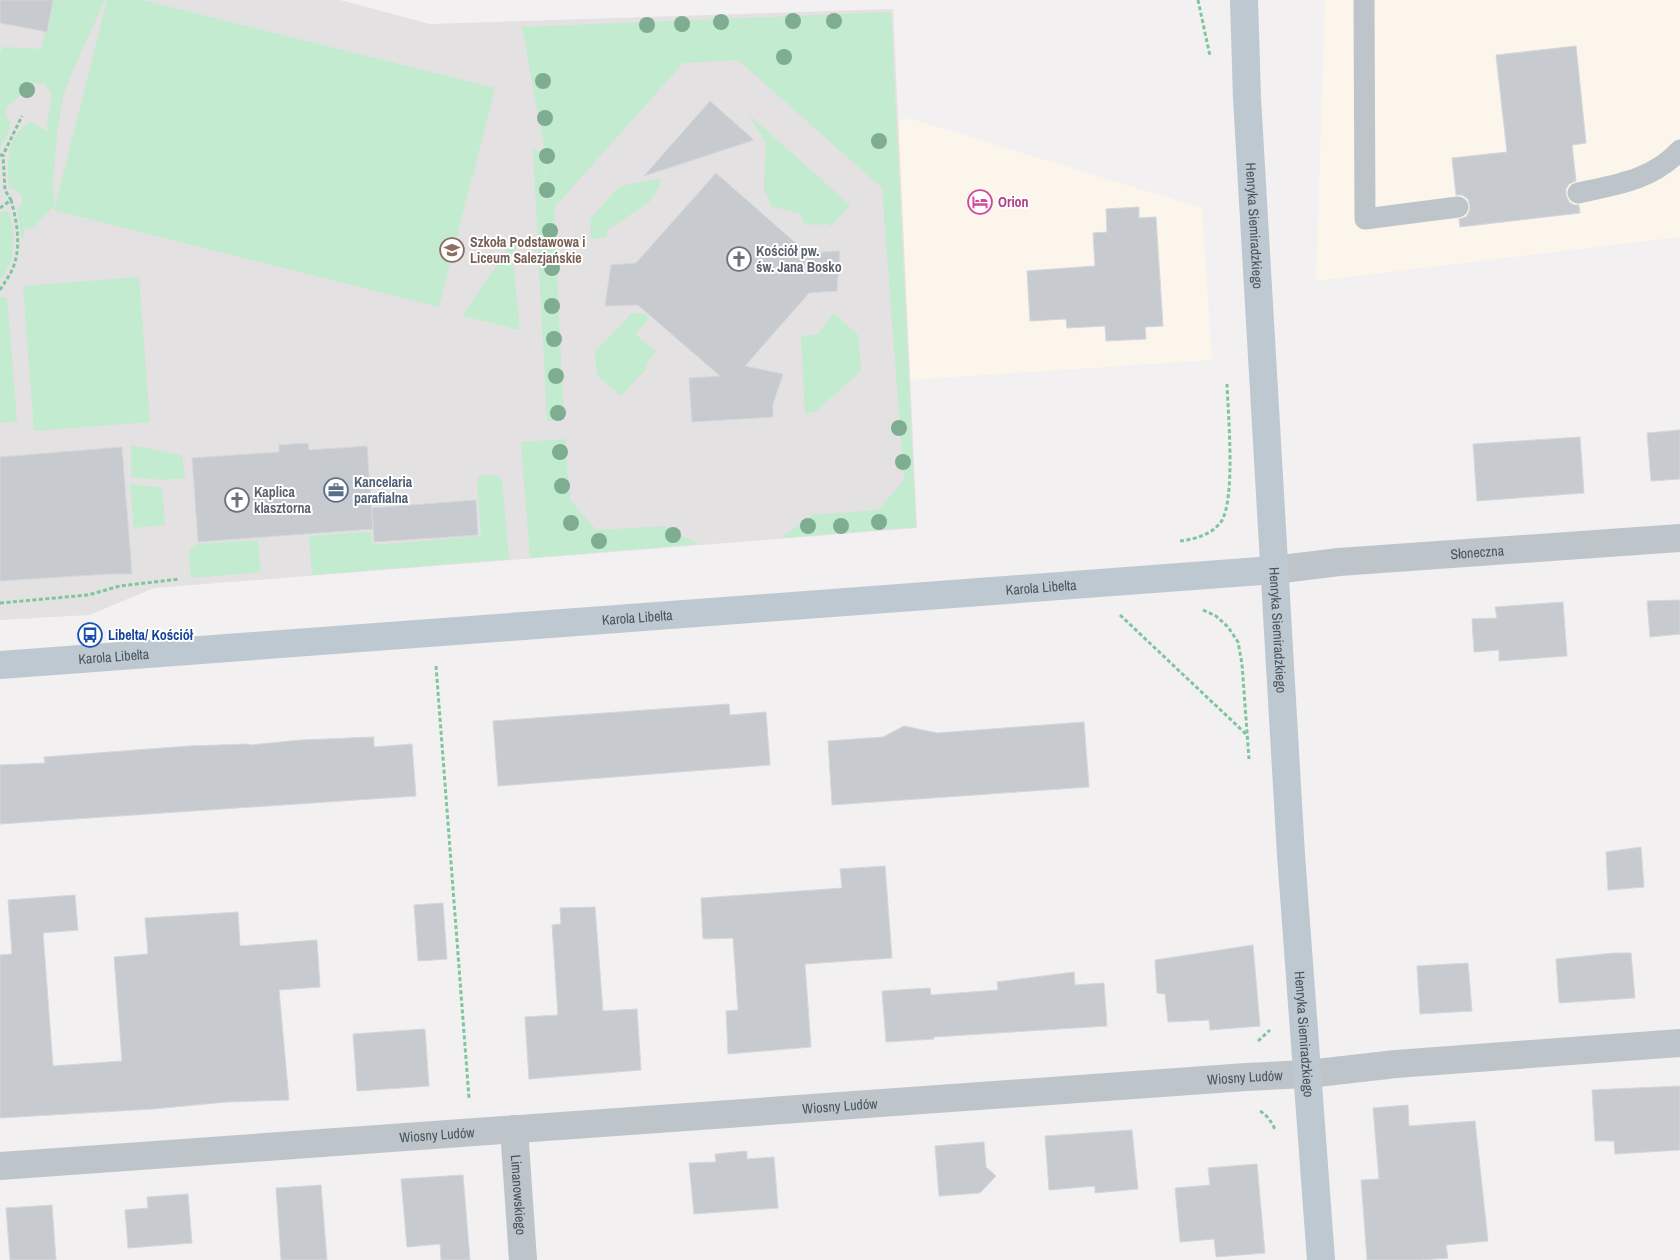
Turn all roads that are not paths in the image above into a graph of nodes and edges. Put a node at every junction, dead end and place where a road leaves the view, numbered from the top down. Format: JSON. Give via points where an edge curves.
{"nodes":[{"id":1,"x":1244,"y":0,"type":"edge"},
{"id":2,"x":1364,"y":0,"type":"edge"},
{"id":3,"x":1680,"y":150,"type":"edge"},
{"id":4,"x":1578,"y":193,"type":"dead end"},
{"id":5,"x":1458,"y":207,"type":"dead end"},
{"id":6,"x":1680,"y":538,"type":"edge"},
{"id":7,"x":1274,"y":570,"type":"junction"},
{"id":8,"x":0,"y":666,"type":"edge"},
{"id":9,"x":1680,"y":1043,"type":"edge"},
{"id":10,"x":1308,"y":1074,"type":"junction"},
{"id":11,"x":514,"y":1129,"type":"junction"},
{"id":12,"x":0,"y":1166,"type":"edge"},
{"id":13,"x":523,"y":1260,"type":"edge"},
{"id":14,"x":1321,"y":1260,"type":"edge"}],
"edges":[{"from":1,"to":7,"type":"street","name":"Henryka Siemiradzkiego"},
{"from":2,"to":5,"type":"lane","via":[[1365,219]]},
{"from":3,"to":4,"type":"lane","via":[[1646,176]]},
{"from":6,"to":7,"type":"street","name":"Słoneczna","via":[[1339,562]]},
{"from":7,"to":8,"type":"street","name":"Karola Libelta"},
{"from":7,"to":10,"type":"street","name":"Henryka Siemiradzkiego"},
{"from":9,"to":10,"type":"street","name":"Wiosny Ludów","via":[[1396,1064]]},
{"from":10,"to":11,"type":"street","name":"Wiosny Ludów"},
{"from":10,"to":14,"type":"street","name":"Henryka Siemiradzkiego"},
{"from":11,"to":12,"type":"street","name":"Wiosny Ludów"},
{"from":11,"to":13,"type":"street","name":"Limanowskiego"}]}
